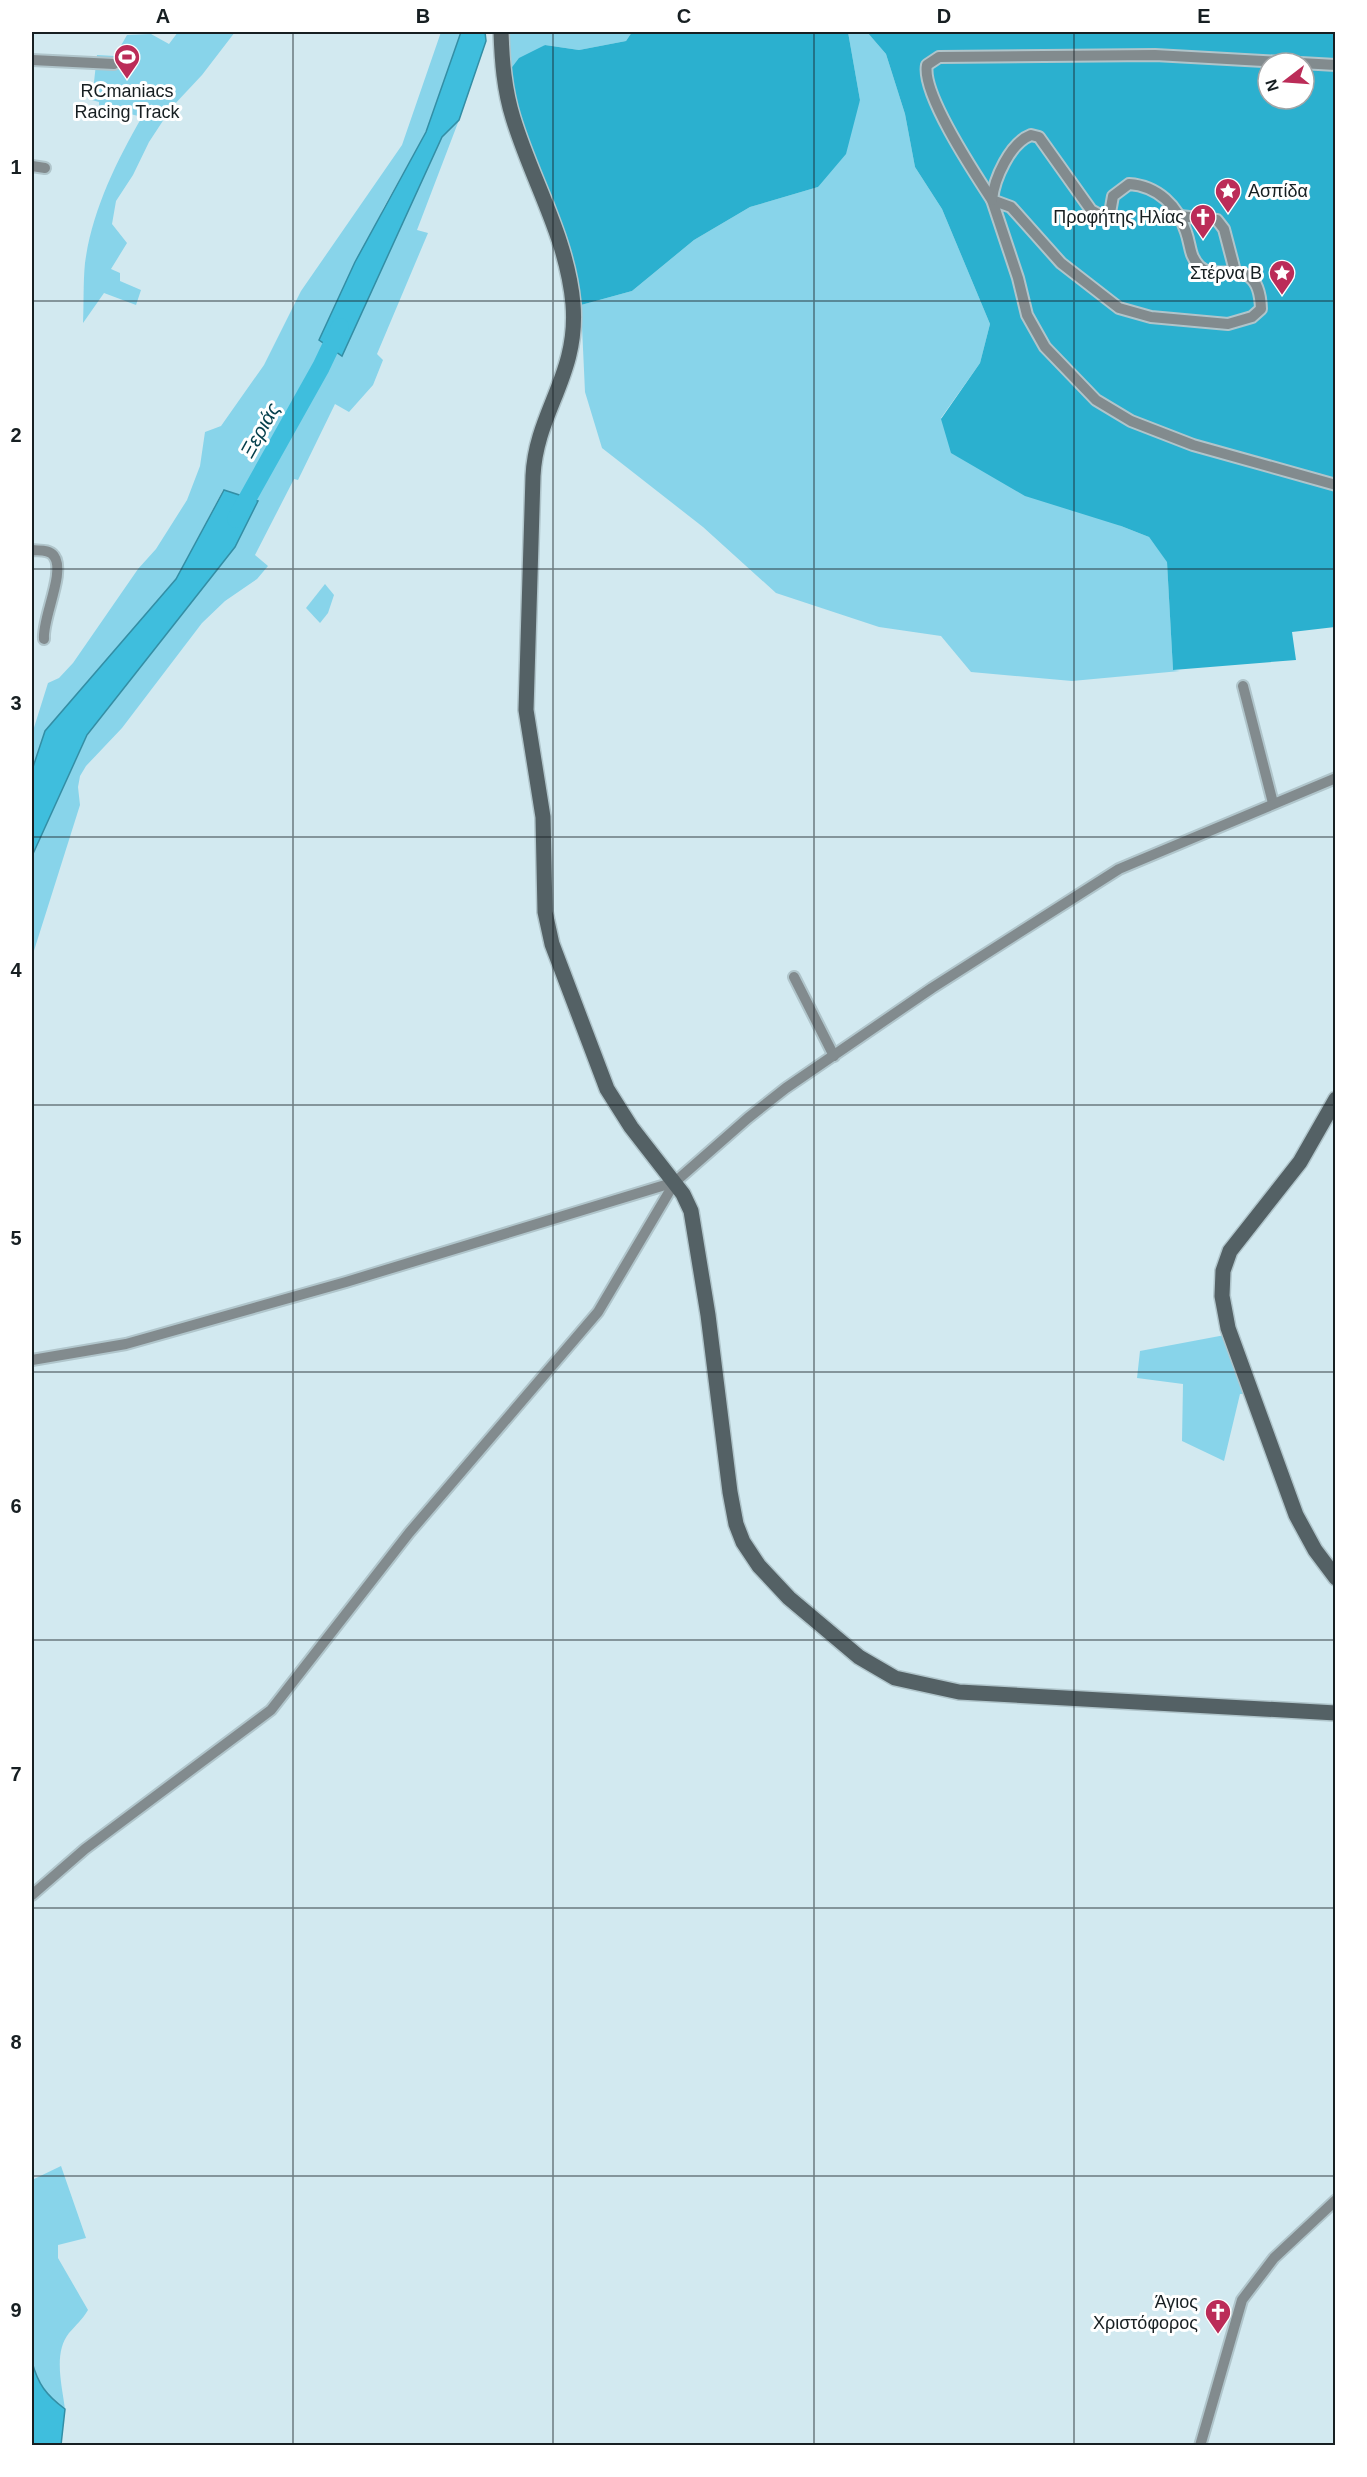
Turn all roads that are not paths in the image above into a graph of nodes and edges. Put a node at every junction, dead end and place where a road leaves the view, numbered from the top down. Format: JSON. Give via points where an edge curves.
{"nodes":[{"id":1,"x":501,"y":32,"type":"edge"},
{"id":2,"x":32,"y":60,"type":"edge"},
{"id":3,"x":114,"y":64,"type":"dead end"},
{"id":4,"x":1335,"y":64,"type":"edge"},
{"id":5,"x":32,"y":166,"type":"edge"},
{"id":6,"x":45,"y":168,"type":"dead end"},
{"id":7,"x":992,"y":200,"type":"junction"},
{"id":8,"x":1180,"y":216,"type":"junction"},
{"id":9,"x":1235,"y":271,"type":"junction"},
{"id":10,"x":1335,"y":485,"type":"edge"},
{"id":11,"x":32,"y":550,"type":"edge"},
{"id":12,"x":44,"y":639,"type":"dead end"},
{"id":13,"x":1243,"y":686,"type":"dead end"},
{"id":14,"x":1335,"y":778,"type":"edge"},
{"id":15,"x":1274,"y":803,"type":"junction"},
{"id":16,"x":794,"y":977,"type":"dead end"},
{"id":17,"x":834,"y":1056,"type":"junction"},
{"id":18,"x":1335,"y":1099,"type":"edge"},
{"id":19,"x":675,"y":1182,"type":"junction"},
{"id":20,"x":32,"y":1360,"type":"edge"},
{"id":21,"x":1335,"y":1578,"type":"edge"},
{"id":22,"x":1335,"y":1713,"type":"edge"},
{"id":23,"x":32,"y":1895,"type":"edge"},
{"id":24,"x":1335,"y":2200,"type":"edge"},
{"id":25,"x":1200,"y":2445,"type":"edge"}],
"edges":[{"from":1,"to":19,"type":"street","via":[[509,105],[560,238],[574,322],[568,367],[536,446],[532,488],[526,710],[543,817],[545,919],[607,1089]]},
{"from":2,"to":3,"type":"street"},
{"from":4,"to":7,"type":"street","via":[[1155,55],[939,57],[927,65],[927,82],[960,150]]},
{"from":5,"to":6,"type":"street"},
{"from":7,"to":8,"type":"street","via":[[994,184],[1006,162],[1021,141],[1035,135],[1091,210],[1100,215],[1110,213],[1113,196],[1129,184],[1161,195]]},
{"from":7,"to":9,"type":"street","via":[[1011,207],[1061,263],[1119,308],[1151,317],[1228,324],[1252,317],[1261,309],[1260,296],[1253,280]]},
{"from":7,"to":10,"type":"street","via":[[1027,315],[1045,347],[1095,400],[1131,421],[1193,445]]},
{"from":8,"to":9,"type":"street","via":[[1217,220],[1224,229]]},
{"from":8,"to":9,"type":"street","via":[[1190,254],[1202,269]]},
{"from":11,"to":12,"type":"street","via":[[48,551],[57,564]]},
{"from":13,"to":15,"type":"street"},
{"from":14,"to":15,"type":"street"},
{"from":15,"to":17,"type":"street","via":[[1119,869],[932,988]]},
{"from":16,"to":17,"type":"street"},
{"from":17,"to":19,"type":"street","via":[[748,1118]]},
{"from":18,"to":21,"type":"street","via":[[1300,1162],[1230,1251],[1223,1271],[1222,1296],[1228,1328],[1296,1515]]},
{"from":19,"to":20,"type":"street","via":[[126,1344]]},
{"from":19,"to":22,"type":"street","via":[[689,1205],[695,1227],[739,1534],[759,1566],[789,1598],[859,1658],[896,1678],[960,1692]]},
{"from":19,"to":23,"type":"street","via":[[598,1312],[409,1533],[271,1710],[85,1849]]},
{"from":24,"to":25,"type":"street","via":[[1274,2258],[1242,2300]]}]}
